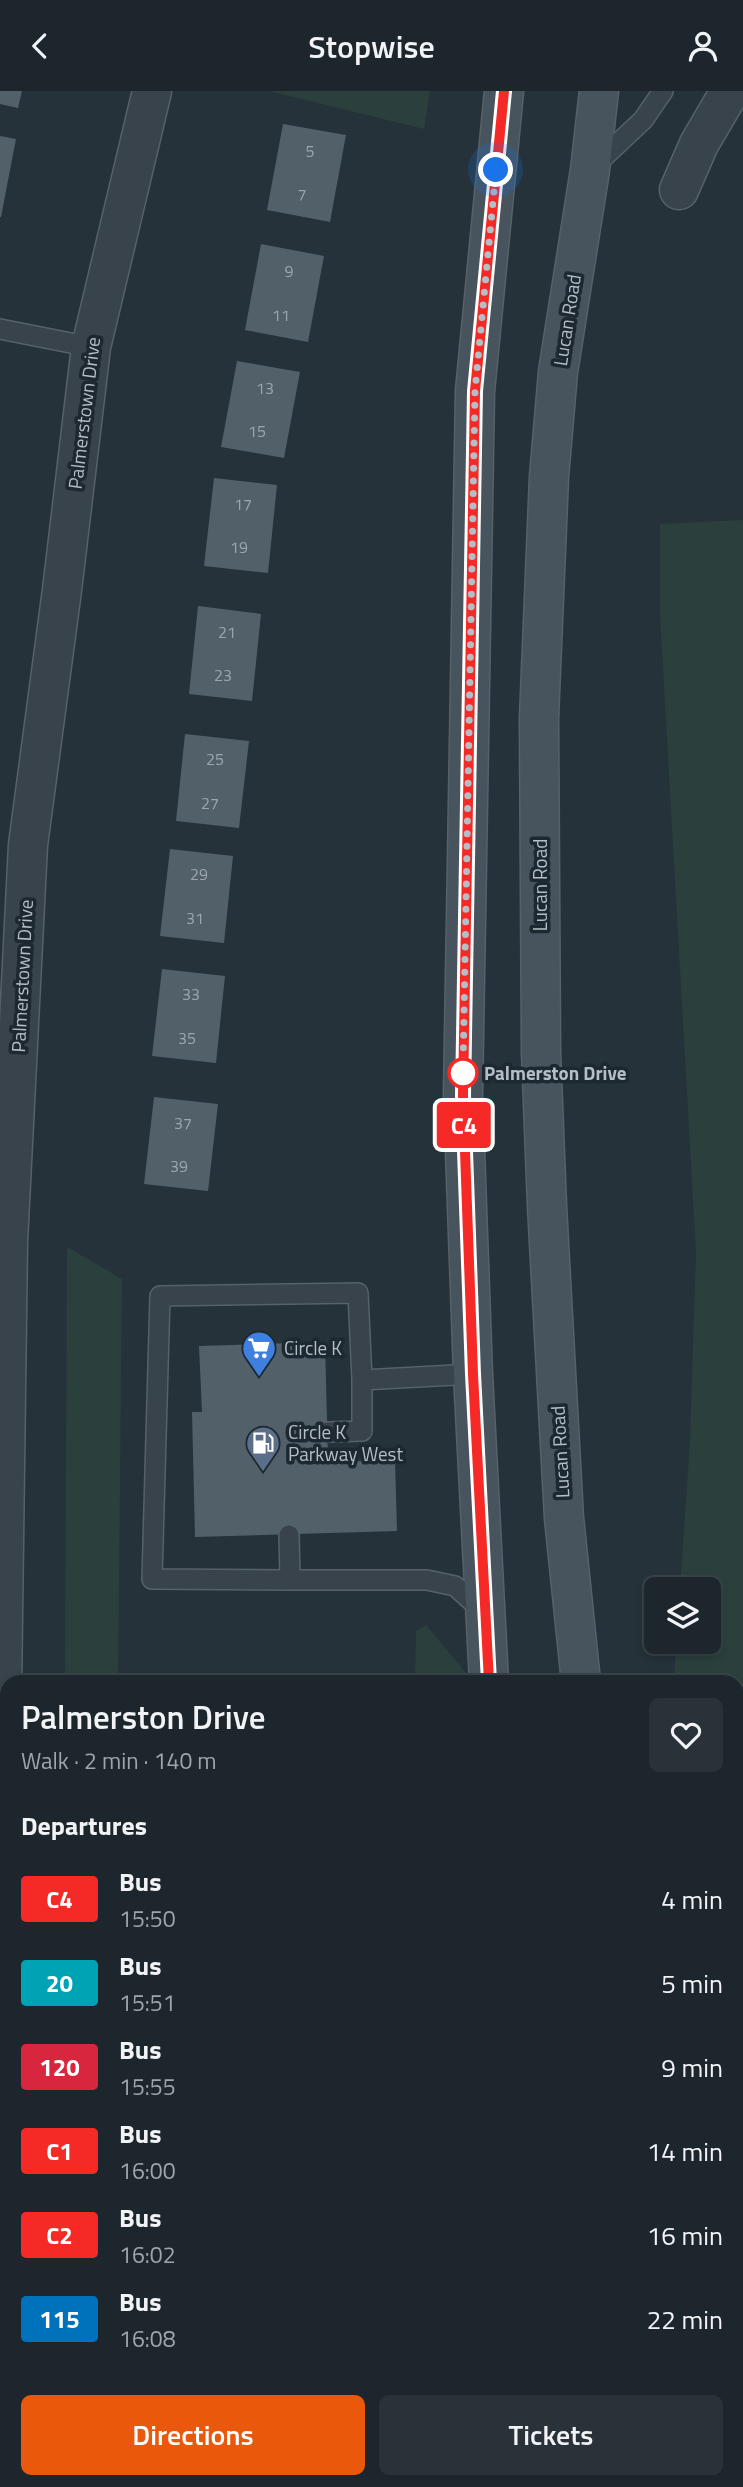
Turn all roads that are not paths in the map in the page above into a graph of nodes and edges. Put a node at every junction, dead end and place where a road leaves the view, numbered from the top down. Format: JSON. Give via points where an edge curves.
{"nodes":[{"id":1,"x":152,"y":91,"type":"edge"},
{"id":2,"x":504,"y":91,"type":"edge"},
{"id":3,"x":599,"y":91,"type":"edge"},
{"id":4,"x":663,"y":91,"type":"edge"},
{"id":5,"x":730,"y":91,"type":"edge"},
{"id":6,"x":590,"y":170,"type":"junction"},
{"id":7,"x":679,"y":190,"type":"dead end"},
{"id":8,"x":0,"y":330,"type":"edge"},
{"id":9,"x":91,"y":347,"type":"junction"},
{"id":10,"x":8,"y":1095,"type":"edge"},
{"id":11,"x":473,"y":1374,"type":"junction"},
{"id":12,"x":362,"y":1380,"type":"junction"},
{"id":13,"x":327,"y":1432,"type":"dead end"},
{"id":14,"x":289,"y":1535,"type":"dead end"},
{"id":15,"x":290,"y":1580,"type":"junction"},
{"id":16,"x":484,"y":1612,"type":"junction"},
{"id":17,"x":2,"y":1675,"type":"edge"},
{"id":18,"x":488,"y":1675,"type":"edge"},
{"id":19,"x":580,"y":1675,"type":"edge"}],
"edges":[{"from":1,"to":9,"type":"street","name":"Palmerstown Drive"},
{"from":2,"to":11,"type":"main road","via":[[475,405],[463,1095]]},
{"from":3,"to":6,"type":"main road","name":"Lucan Road"},
{"from":4,"to":6,"type":"lane","via":[[643,120]]},
{"from":5,"to":7,"type":"street"},
{"from":6,"to":19,"type":"main road","name":"Lucan Road","via":[[558,372],[539,718],[547,1206],[564,1518]]},
{"from":8,"to":9,"type":"lane"},
{"from":9,"to":10,"type":"street","name":"Palmerstown Drive","via":[[28,845]]},
{"from":10,"to":17,"type":"street","name":"Palmerstown Drive"},
{"from":11,"to":12,"type":"lane"},
{"from":11,"to":16,"type":"main road"},
{"from":12,"to":13,"type":"lane","via":[[362,1431]]},
{"from":12,"to":15,"type":"lane","via":[[358,1293],[160,1296],[152,1579]]},
{"from":14,"to":15,"type":"lane"},
{"from":15,"to":16,"type":"lane","via":[[427,1580],[455,1587]]},
{"from":16,"to":18,"type":"main road"}]}
